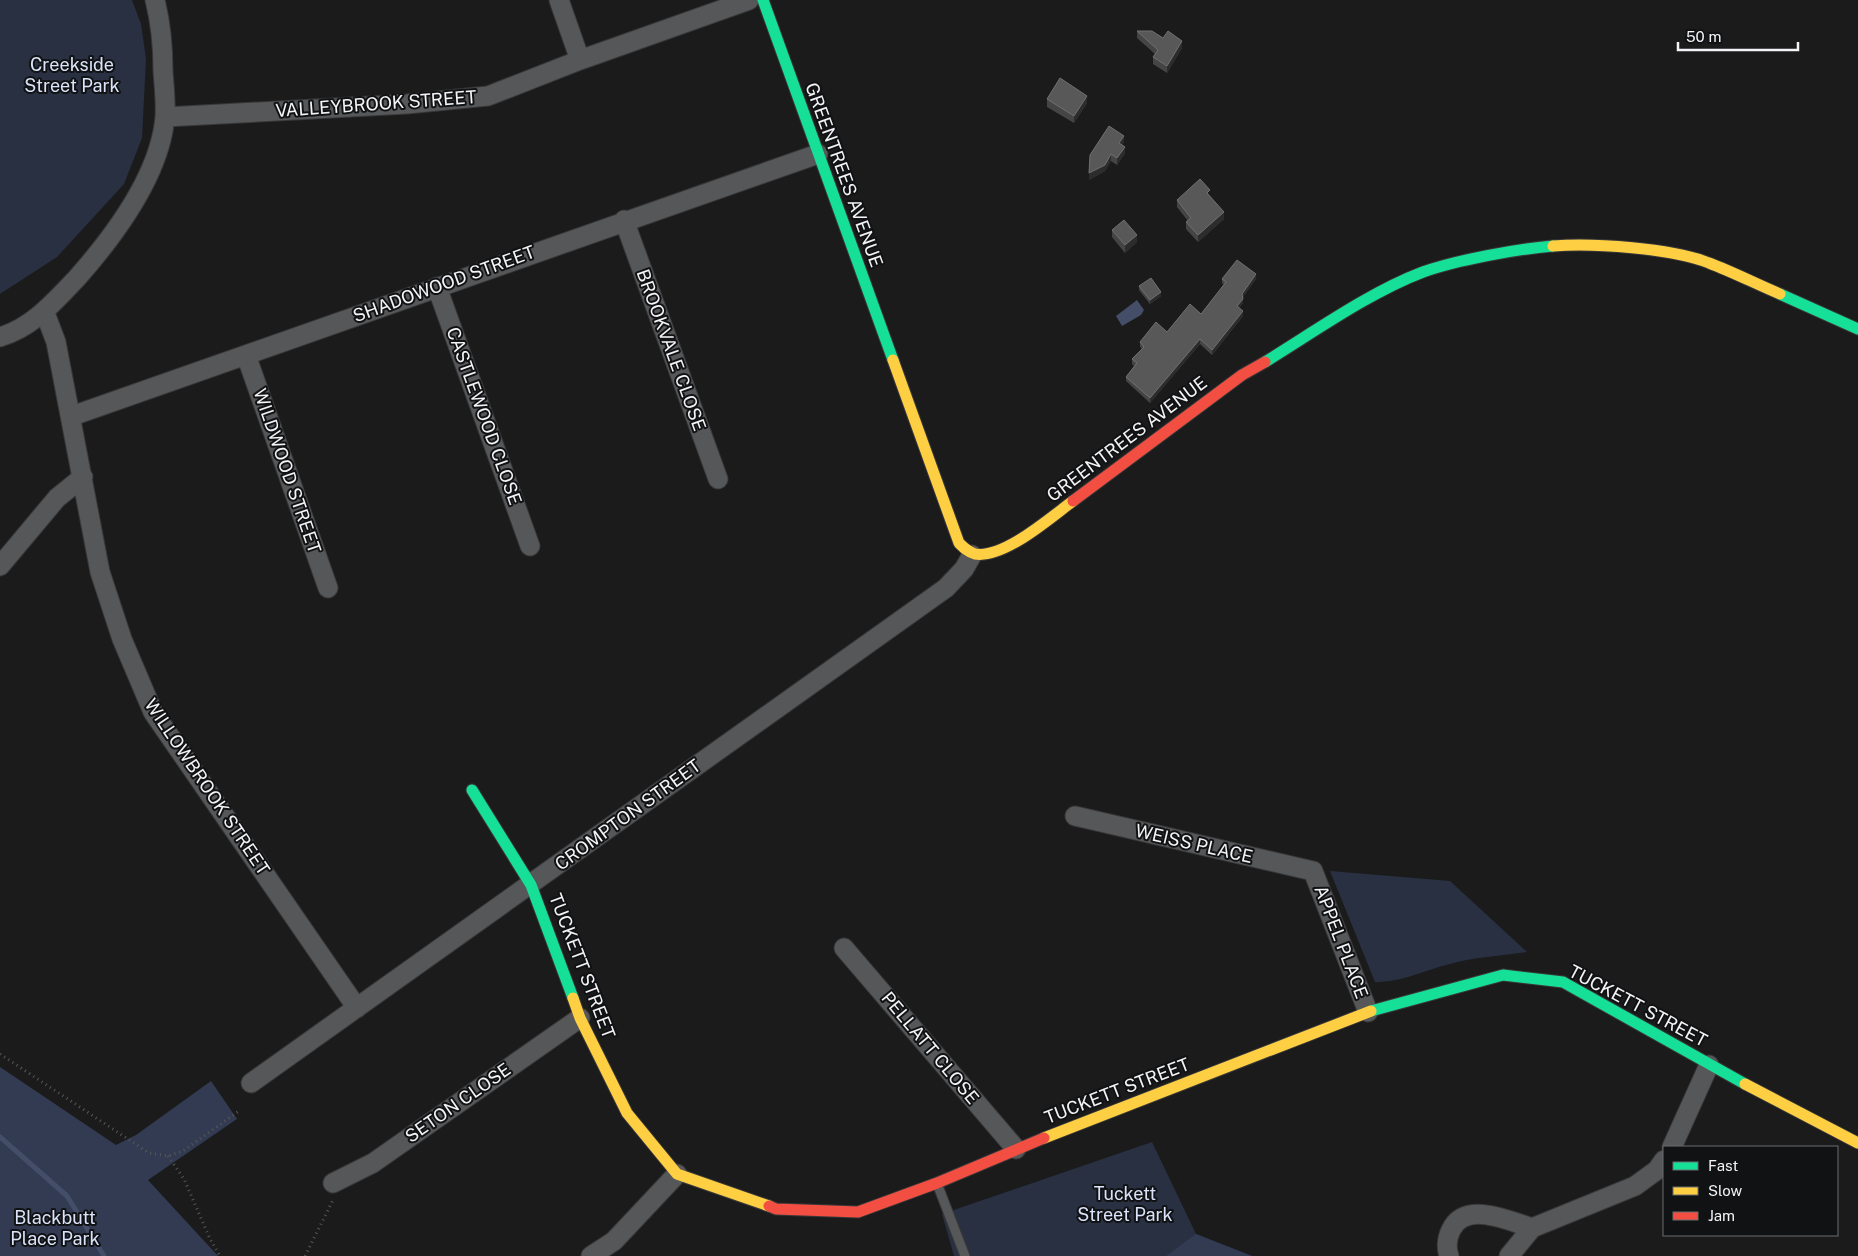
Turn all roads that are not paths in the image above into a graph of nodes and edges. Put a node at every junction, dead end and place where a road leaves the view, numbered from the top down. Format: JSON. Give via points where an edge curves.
{"nodes":[{"id":1,"x":155,"y":0,"type":"edge"},
{"id":2,"x":559,"y":0,"type":"edge"},
{"id":3,"x":749,"y":0,"type":"edge"},
{"id":4,"x":763,"y":0,"type":"edge"},
{"id":5,"x":580,"y":60,"type":"junction"},
{"id":6,"x":165,"y":117,"type":"junction"},
{"id":7,"x":818,"y":154,"type":"junction"},
{"id":8,"x":624,"y":220,"type":"junction"},
{"id":9,"x":437,"y":287,"type":"junction"},
{"id":10,"x":45,"y":313,"type":"junction"},
{"id":11,"x":1858,"y":329,"type":"edge"},
{"id":12,"x":0,"y":337,"type":"edge"},
{"id":13,"x":246,"y":355,"type":"junction"},
{"id":14,"x":72,"y":416,"type":"junction"},
{"id":15,"x":82,"y":477,"type":"junction"},
{"id":16,"x":718,"y":479,"type":"dead end"},
{"id":17,"x":530,"y":546,"type":"dead end"},
{"id":18,"x":972,"y":555,"type":"junction"},
{"id":19,"x":0,"y":566,"type":"edge"},
{"id":20,"x":328,"y":588,"type":"dead end"},
{"id":21,"x":472,"y":790,"type":"dead end"},
{"id":22,"x":1075,"y":816,"type":"dead end"},
{"id":23,"x":1314,"y":871,"type":"joint"},
{"id":24,"x":531,"y":885,"type":"junction"},
{"id":25,"x":844,"y":948,"type":"dead end"},
{"id":26,"x":357,"y":1008,"type":"junction"},
{"id":27,"x":1368,"y":1012,"type":"junction"},
{"id":28,"x":580,"y":1018,"type":"junction"},
{"id":29,"x":1709,"y":1065,"type":"junction"},
{"id":30,"x":251,"y":1083,"type":"dead end"},
{"id":31,"x":1858,"y":1143,"type":"edge"},
{"id":32,"x":1672,"y":1146,"type":"edge"},
{"id":33,"x":1016,"y":1149,"type":"junction"},
{"id":34,"x":1663,"y":1161,"type":"edge"},
{"id":35,"x":677,"y":1174,"type":"junction"},
{"id":36,"x":333,"y":1182,"type":"road end"},
{"id":37,"x":937,"y":1183,"type":"junction"},
{"id":38,"x":1532,"y":1228,"type":"junction"},
{"id":39,"x":592,"y":1256,"type":"edge"},
{"id":40,"x":966,"y":1256,"type":"edge"},
{"id":41,"x":1449,"y":1256,"type":"edge"},
{"id":42,"x":1509,"y":1256,"type":"edge"}],
"edges":[{"from":1,"to":6,"type":"street","via":[[162,28]]},
{"from":2,"to":5,"type":"street"},
{"from":3,"to":5,"type":"street","name":"VALLEYBROOK STREET"},
{"from":4,"to":7,"type":"street","name":"GREENTREES AVENUE"},
{"from":5,"to":6,"type":"street","name":"VALLEYBROOK STREET","via":[[488,96],[407,104]]},
{"from":6,"to":10,"type":"street","via":[[154,162],[134,203],[97,254]]},
{"from":7,"to":8,"type":"street","name":"SHADOWOOD STREET"},
{"from":7,"to":18,"type":"street","name":"GREENTREES AVENUE","via":[[958,543]]},
{"from":8,"to":9,"type":"street","name":"SHADOWOOD STREET"},
{"from":8,"to":16,"type":"street","name":"BROOKVALE CLOSE"},
{"from":9,"to":13,"type":"street","name":"SHADOWOOD STREET"},
{"from":9,"to":17,"type":"street","name":"CASTLEWOOD CLOSE"},
{"from":10,"to":12,"type":"street"},
{"from":10,"to":14,"type":"street","name":"WILLOWBROOK STREET","via":[[56,342]]},
{"from":11,"to":18,"type":"street","name":"GREENTREES AVENUE","via":[[1708,262],[1673,253],[1575,244],[1538,247],[1453,264],[1390,287],[1242,375],[1030,533],[993,552]]},
{"from":13,"to":14,"type":"street","name":"SHADOWOOD STREET"},
{"from":13,"to":20,"type":"street","name":"WILDWOOD STREET"},
{"from":14,"to":15,"type":"street","name":"WILLOWBROOK STREET"},
{"from":15,"to":19,"type":"street","via":[[57,498]]},
{"from":15,"to":26,"type":"street","name":"WILLOWBROOK STREET","via":[[100,572],[122,639],[153,712]]},
{"from":18,"to":24,"type":"street","name":"CROMPTON STREET","via":[[946,588]]},
{"from":21,"to":24,"type":"street","name":"TUCKETT STREET"},
{"from":22,"to":23,"type":"street","name":"WEISS PLACE"},
{"from":23,"to":27,"type":"street","name":"APPEL PLACE"},
{"from":24,"to":26,"type":"street","name":"CROMPTON STREET"},
{"from":24,"to":28,"type":"street","name":"TUCKETT STREET"},
{"from":25,"to":33,"type":"street","name":"PELLATT CLOSE"},
{"from":26,"to":30,"type":"street","name":"CROMPTON STREET"},
{"from":27,"to":29,"type":"street","name":"TUCKETT STREET","via":[[1503,974],[1563,982]]},
{"from":27,"to":33,"type":"street","name":"TUCKETT STREET"},
{"from":28,"to":35,"type":"street","name":"TUCKETT STREET","via":[[627,1114]]},
{"from":28,"to":36,"type":"street","name":"SETON CLOSE","via":[[373,1163]]},
{"from":29,"to":31,"type":"street","name":"TUCKETT STREET"},
{"from":29,"to":32,"type":"street"},
{"from":33,"to":37,"type":"street","name":"TUCKETT STREET"},
{"from":34,"to":38,"type":"street","via":[[1635,1186]]},
{"from":35,"to":37,"type":"street","name":"TUCKETT STREET","via":[[776,1209],[858,1212]]},
{"from":35,"to":39,"type":"street","via":[[614,1242]]},
{"from":37,"to":40,"type":"lane"},
{"from":38,"to":41,"type":"street","via":[[1486,1214],[1467,1216],[1453,1225],[1447,1238]]},
{"from":38,"to":42,"type":"street"}]}
